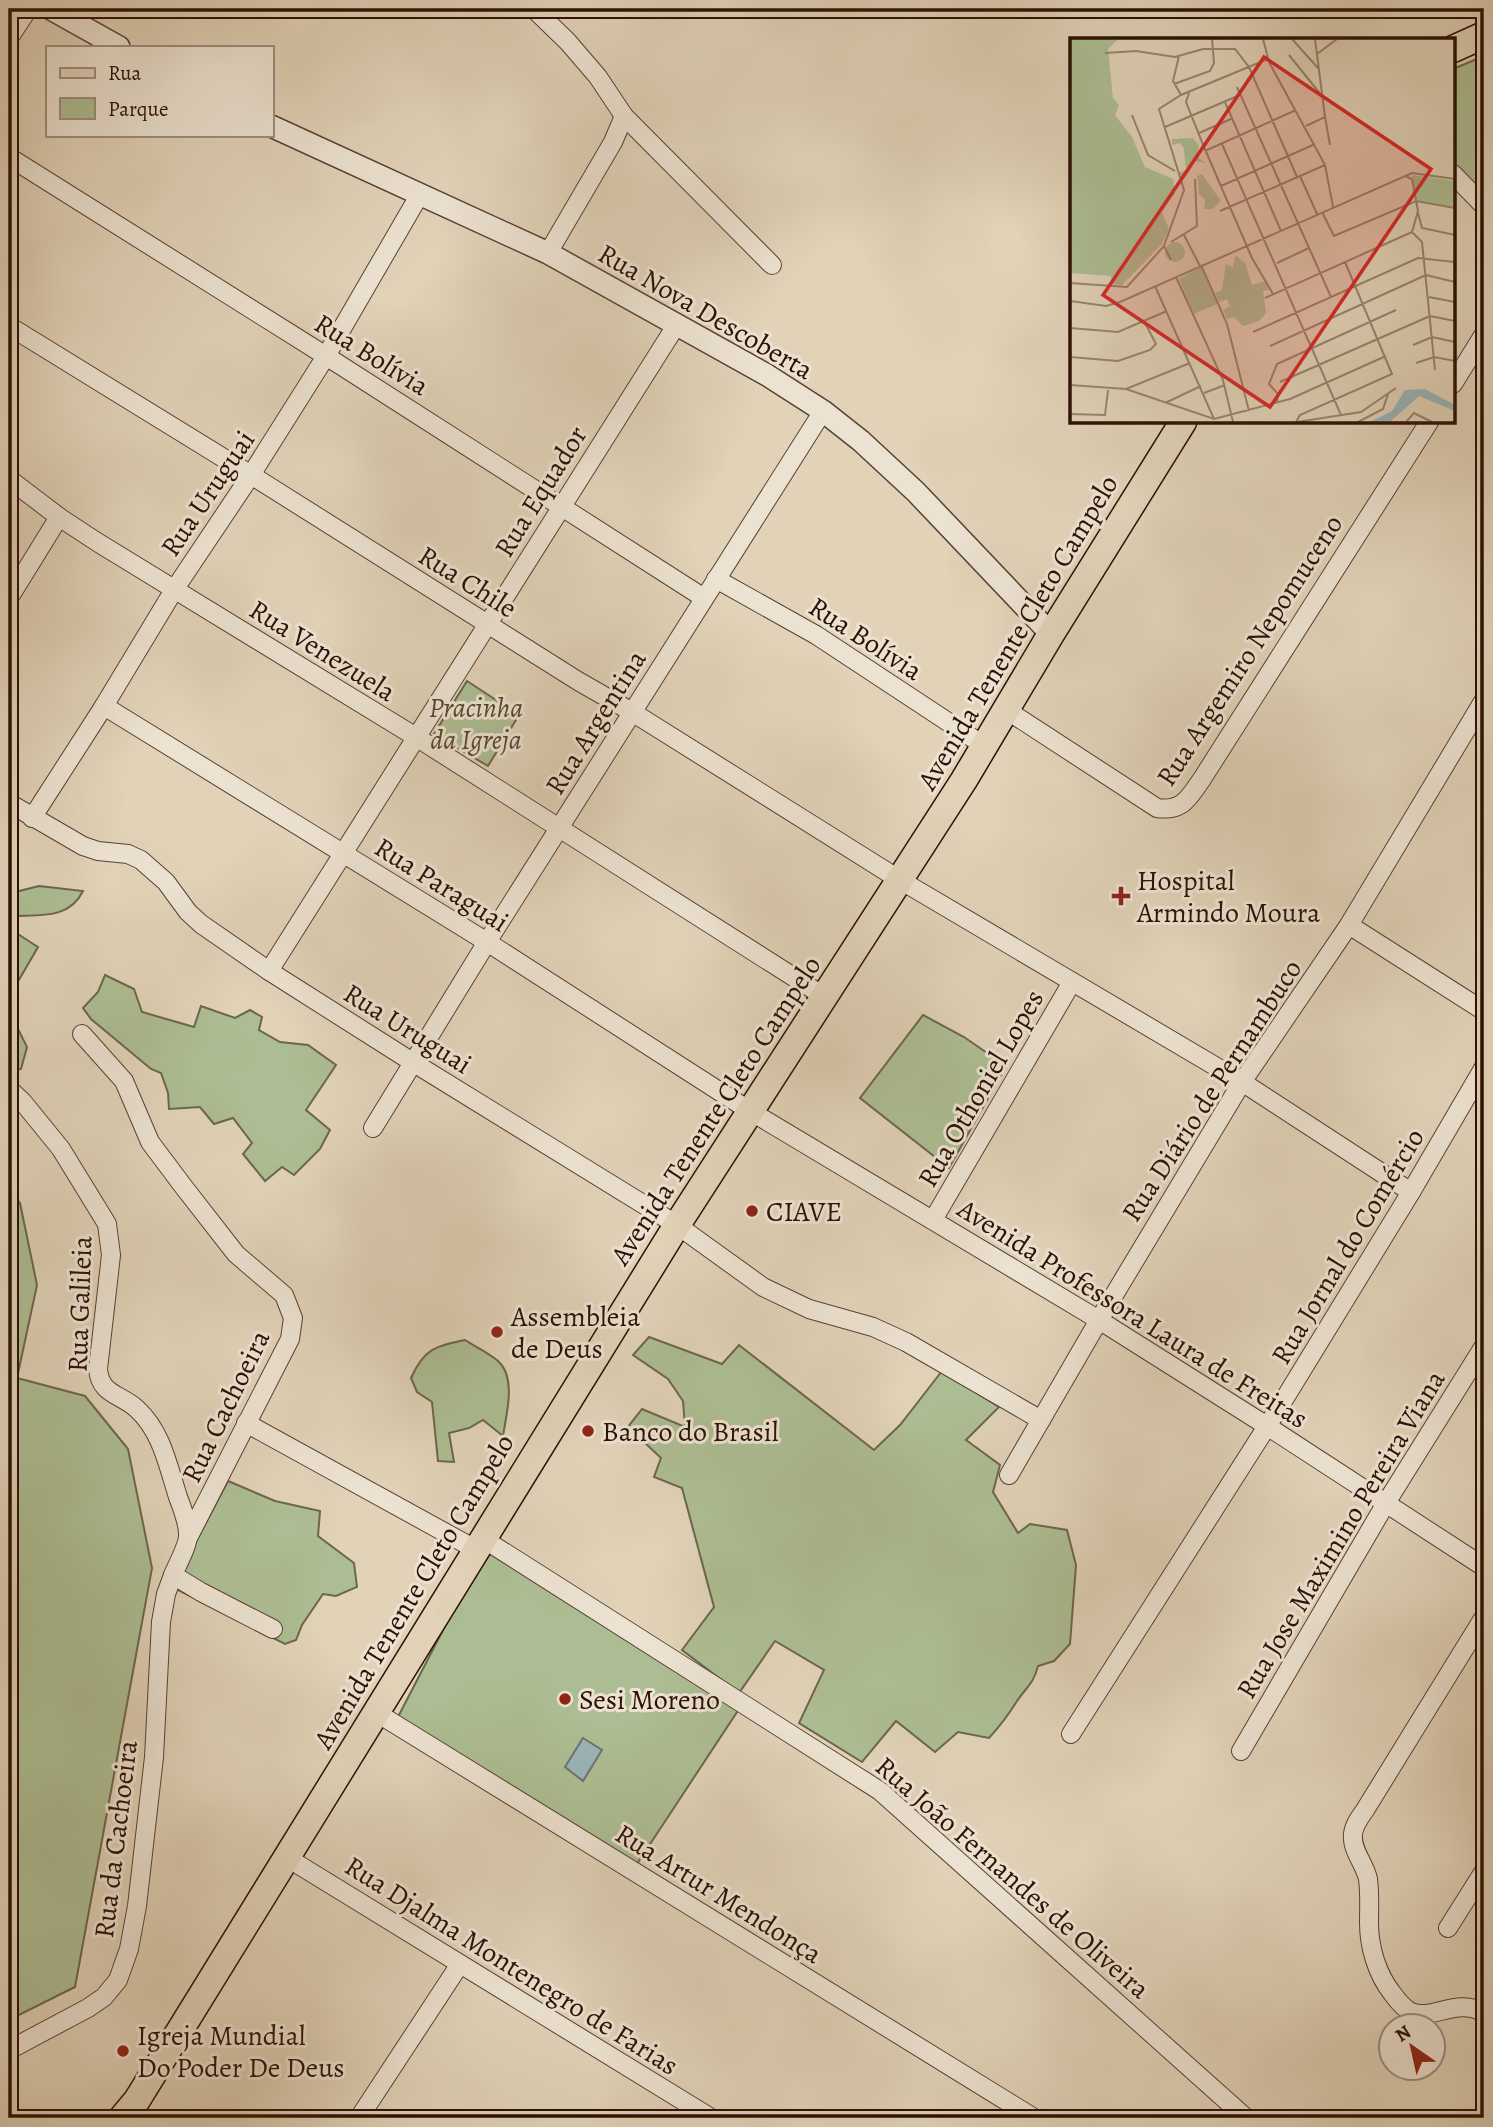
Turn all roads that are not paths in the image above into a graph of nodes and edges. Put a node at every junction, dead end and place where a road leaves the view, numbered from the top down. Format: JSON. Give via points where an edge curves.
{"nodes":[{"id":1,"x":28,"y":9,"type":"edge"},
{"id":2,"x":51,"y":9,"type":"edge"},
{"id":3,"x":534,"y":9,"type":"edge"},
{"id":4,"x":1484,"y":35,"type":"edge"},
{"id":5,"x":9,"y":38,"type":"edge"},
{"id":6,"x":117,"y":46,"type":"edge"},
{"id":7,"x":1454,"y":49,"type":"edge"},
{"id":8,"x":624,"y":116,"type":"junction"},
{"id":9,"x":273,"y":127,"type":"edge"},
{"id":10,"x":9,"y":157,"type":"edge"},
{"id":11,"x":1454,"y":175,"type":"edge"},
{"id":12,"x":420,"y":194,"type":"junction"},
{"id":13,"x":1484,"y":206,"type":"edge"},
{"id":14,"x":548,"y":253,"type":"junction"},
{"id":15,"x":772,"y":265,"type":"dead end"},
{"id":16,"x":677,"y":324,"type":"junction"},
{"id":17,"x":10,"y":331,"type":"edge"},
{"id":18,"x":1484,"y":334,"type":"edge"},
{"id":19,"x":326,"y":356,"type":"junction"},
{"id":20,"x":1454,"y":382,"type":"edge"},
{"id":21,"x":822,"y":411,"type":"junction"},
{"id":22,"x":1182,"y":424,"type":"edge"},
{"id":23,"x":1428,"y":424,"type":"edge"},
{"id":24,"x":251,"y":474,"type":"junction"},
{"id":25,"x":9,"y":480,"type":"edge"},
{"id":26,"x":562,"y":506,"type":"junction"},
{"id":27,"x":59,"y":517,"type":"junction"},
{"id":28,"x":716,"y":579,"type":"junction"},
{"id":29,"x":174,"y":590,"type":"junction"},
{"id":30,"x":9,"y":598,"type":"edge"},
{"id":31,"x":704,"y":598,"type":"junction"},
{"id":32,"x":487,"y":624,"type":"junction"},
{"id":33,"x":1051,"y":634,"type":"junction"},
{"id":34,"x":1484,"y":700,"type":"edge"},
{"id":35,"x":104,"y":706,"type":"junction"},
{"id":36,"x":1005,"y":709,"type":"junction"},
{"id":37,"x":632,"y":712,"type":"junction"},
{"id":38,"x":416,"y":737,"type":"junction"},
{"id":39,"x":983,"y":746,"type":"junction"},
{"id":40,"x":9,"y":803,"type":"edge"},
{"id":41,"x":32,"y":818,"type":"junction"},
{"id":42,"x":558,"y":828,"type":"junction"},
{"id":43,"x":343,"y":853,"type":"junction"},
{"id":44,"x":900,"y":880,"type":"junction"},
{"id":45,"x":1349,"y":926,"type":"junction"},
{"id":46,"x":487,"y":942,"type":"junction"},
{"id":47,"x":268,"y":971,"type":"junction"},
{"id":48,"x":1072,"y":982,"type":"junction"},
{"id":49,"x":825,"y":997,"type":"junction"},
{"id":50,"x":1484,"y":1011,"type":"edge"},
{"id":51,"x":82,"y":1034,"type":"dead end"},
{"id":52,"x":414,"y":1063,"type":"junction"},
{"id":53,"x":1484,"y":1067,"type":"edge"},
{"id":54,"x":1242,"y":1082,"type":"junction"},
{"id":55,"x":9,"y":1089,"type":"edge"},
{"id":56,"x":750,"y":1111,"type":"junction"},
{"id":57,"x":373,"y":1128,"type":"dead end"},
{"id":58,"x":1411,"y":1192,"type":"junction"},
{"id":59,"x":933,"y":1220,"type":"junction"},
{"id":60,"x":677,"y":1225,"type":"junction"},
{"id":61,"x":1099,"y":1320,"type":"junction"},
{"id":62,"x":1484,"y":1346,"type":"edge"},
{"id":63,"x":1041,"y":1420,"type":"junction"},
{"id":64,"x":246,"y":1423,"type":"junction"},
{"id":65,"x":1267,"y":1426,"type":"junction"},
{"id":66,"x":1009,"y":1475,"type":"dead end"},
{"id":67,"x":1385,"y":1503,"type":"junction"},
{"id":68,"x":189,"y":1536,"type":"junction"},
{"id":69,"x":478,"y":1544,"type":"junction"},
{"id":70,"x":1484,"y":1567,"type":"edge"},
{"id":71,"x":173,"y":1575,"type":"junction"},
{"id":72,"x":1484,"y":1618,"type":"edge"},
{"id":73,"x":273,"y":1629,"type":"dead end"},
{"id":74,"x":377,"y":1713,"type":"junction"},
{"id":75,"x":1071,"y":1734,"type":"dead end"},
{"id":76,"x":1241,"y":1751,"type":"dead end"},
{"id":77,"x":286,"y":1857,"type":"junction"},
{"id":78,"x":1484,"y":1871,"type":"edge"},
{"id":79,"x":1448,"y":1928,"type":"dead end"},
{"id":80,"x":460,"y":1964,"type":"junction"},
{"id":81,"x":1484,"y":2013,"type":"edge"},
{"id":82,"x":9,"y":2050,"type":"edge"},
{"id":83,"x":1484,"y":2114,"type":"edge"},
{"id":84,"x":362,"y":2117,"type":"edge"},
{"id":85,"x":122,"y":2118,"type":"edge"},
{"id":86,"x":711,"y":2118,"type":"edge"},
{"id":87,"x":1034,"y":2118,"type":"edge"},
{"id":88,"x":1246,"y":2118,"type":"edge"},
{"id":89,"x":1480,"y":2118,"type":"edge"}],
"edges":[{"from":1,"to":5,"type":"street"},
{"from":2,"to":6,"type":"street"},
{"from":3,"to":8,"type":"street","via":[[590,68]]},
{"from":4,"to":7,"type":"main road"},
{"from":8,"to":14,"type":"street"},
{"from":8,"to":15,"type":"street"},
{"from":9,"to":12,"type":"street","name":"Rua Nova Descoberta"},
{"from":10,"to":19,"type":"street","name":"Rua Bolívia"},
{"from":11,"to":13,"type":"street"},
{"from":12,"to":14,"type":"street","name":"Rua Nova Descoberta"},
{"from":12,"to":19,"type":"street","name":"Rua Uruguai"},
{"from":14,"to":16,"type":"street","name":"Rua Nova Descoberta"},
{"from":16,"to":21,"type":"street","name":"Rua Nova Descoberta"},
{"from":16,"to":26,"type":"street","name":"Rua Equador"},
{"from":17,"to":24,"type":"street","name":"Rua Chile"},
{"from":18,"to":20,"type":"street"},
{"from":19,"to":24,"type":"street","name":"Rua Uruguai"},
{"from":19,"to":26,"type":"street","name":"Rua Bolívia"},
{"from":21,"to":28,"type":"street","name":"Rua Argentina"},
{"from":21,"to":33,"type":"street","name":"Rua Nova Descoberta","via":[[916,492]]},
{"from":22,"to":33,"type":"main road","name":"Avenida Tenente Cleto Campelo"},
{"from":23,"to":36,"type":"street","name":"Rua Argemiro Nepomuceno","via":[[1202,779],[1178,807],[1157,808]]},
{"from":24,"to":29,"type":"street","name":"Rua Uruguai"},
{"from":24,"to":32,"type":"street","name":"Rua Chile"},
{"from":25,"to":27,"type":"street","name":"Rua Venezuela"},
{"from":26,"to":31,"type":"street","name":"Rua Bolívia"},
{"from":26,"to":32,"type":"street","name":"Rua Equador"},
{"from":27,"to":29,"type":"street","name":"Rua Venezuela"},
{"from":27,"to":30,"type":"street"},
{"from":28,"to":31,"type":"street","name":"Rua Argentina"},
{"from":28,"to":39,"type":"street","name":"Rua Bolívia","via":[[816,635]]},
{"from":29,"to":35,"type":"street","name":"Rua Uruguai"},
{"from":29,"to":38,"type":"street","name":"Rua Venezuela"},
{"from":31,"to":37,"type":"street","name":"Rua Argentina"},
{"from":32,"to":37,"type":"street","name":"Rua Chile"},
{"from":32,"to":38,"type":"street","name":"Rua Equador"},
{"from":33,"to":36,"type":"main road","name":"Avenida Tenente Cleto Campelo"},
{"from":34,"to":45,"type":"street","name":"Rua Diário de Pernambuco"},
{"from":35,"to":41,"type":"street","name":"Rua Uruguai"},
{"from":35,"to":43,"type":"street","name":"Rua Paraguai"},
{"from":36,"to":39,"type":"main road","name":"Avenida Tenente Cleto Campelo"},
{"from":37,"to":42,"type":"street","name":"Rua Argentina"},
{"from":37,"to":44,"type":"street","name":"Rua Chile"},
{"from":38,"to":42,"type":"street","name":"Rua Venezuela"},
{"from":38,"to":43,"type":"street","name":"Rua Equador"},
{"from":39,"to":44,"type":"main road","name":"Avenida Tenente Cleto Campelo"},
{"from":40,"to":41,"type":"street"},
{"from":41,"to":47,"type":"street","name":"Rua Uruguai","via":[[83,846],[141,860],[166,882],[194,919]]},
{"from":42,"to":46,"type":"street","name":"Rua Argentina"},
{"from":42,"to":49,"type":"street","name":"Rua Venezuela"},
{"from":43,"to":46,"type":"street","name":"Rua Paraguai"},
{"from":43,"to":47,"type":"street","name":"Rua Equador"},
{"from":44,"to":48,"type":"street","name":"Rua Chile"},
{"from":44,"to":49,"type":"main road","name":"Avenida Tenente Cleto Campelo"},
{"from":45,"to":50,"type":"street"},
{"from":45,"to":54,"type":"street","name":"Rua Diário de Pernambuco"},
{"from":46,"to":52,"type":"street","name":"Rua Argentina"},
{"from":46,"to":56,"type":"street","name":"Rua Paraguai"},
{"from":47,"to":52,"type":"street","name":"Rua Uruguai"},
{"from":48,"to":54,"type":"street","name":"Rua Chile"},
{"from":48,"to":59,"type":"street","name":"Rua Othoniel Lopes"},
{"from":49,"to":56,"type":"main road","name":"Avenida Tenente Cleto Campelo"},
{"from":51,"to":64,"type":"street","name":"Rua Cachoeira","via":[[124,1081],[150,1142],[183,1186],[236,1254],[284,1296],[293,1318],[290,1339]]},
{"from":52,"to":57,"type":"street","name":"Rua Argentina"},
{"from":52,"to":60,"type":"street","name":"Rua Uruguai"},
{"from":53,"to":58,"type":"street","name":"Rua Jornal do Comércio"},
{"from":54,"to":58,"type":"street","name":"Rua Chile"},
{"from":54,"to":61,"type":"street","name":"Rua Diário de Pernambuco"},
{"from":55,"to":68,"type":"street","name":"Rua Galileia","via":[[61,1149],[107,1224],[111,1255],[99,1380],[152,1426]]},
{"from":56,"to":59,"type":"street","name":"Avenida Professora Laura de Freitas"},
{"from":56,"to":60,"type":"main road","name":"Avenida Tenente Cleto Campelo"},
{"from":58,"to":65,"type":"street","name":"Rua Jornal do Comércio"},
{"from":59,"to":61,"type":"street","name":"Avenida Professora Laura de Freitas"},
{"from":60,"to":63,"type":"street","name":"Rua Uruguai","via":[[763,1287],[809,1309],[873,1327],[906,1342]]},
{"from":60,"to":69,"type":"main road","name":"Avenida Tenente Cleto Campelo"},
{"from":61,"to":63,"type":"street","name":"Rua Diário de Pernambuco"},
{"from":61,"to":65,"type":"street","name":"Avenida Professora Laura de Freitas"},
{"from":62,"to":67,"type":"street","name":"Rua Jose Maximino Pereira Viana"},
{"from":63,"to":66,"type":"street","name":"Rua Diário de Pernambuco"},
{"from":64,"to":68,"type":"street","name":"Rua Cachoeira"},
{"from":64,"to":69,"type":"street","name":"Rua João Fernandes de Oliveira"},
{"from":65,"to":67,"type":"street","name":"Avenida Professora Laura de Freitas"},
{"from":65,"to":75,"type":"street","name":"Rua Jornal do Comércio"},
{"from":67,"to":70,"type":"street","name":"Avenida Professora Laura de Freitas"},
{"from":67,"to":76,"type":"street","name":"Rua Jose Maximino Pereira Viana"},
{"from":68,"to":71,"type":"street"},
{"from":69,"to":74,"type":"main road","name":"Avenida Tenente Cleto Campelo"},
{"from":69,"to":88,"type":"street","name":"Rua João Fernandes de Oliveira","via":[[880,1791]]},
{"from":71,"to":73,"type":"street"},
{"from":71,"to":82,"type":"street","name":"Rua da Cachoeira","via":[[161,1622],[154,1757],[137,1906],[118,1980],[88,2008]]},
{"from":72,"to":81,"type":"street","via":[[1353,1833],[1367,1876],[1372,1951],[1389,1989],[1401,2005],[1420,2014],[1469,2006]]},
{"from":74,"to":77,"type":"main road","name":"Avenida Tenente Cleto Campelo"},
{"from":74,"to":87,"type":"street","name":"Rua Artur Mendonça"},
{"from":77,"to":80,"type":"street","name":"Rua Djalma Montenegro de Farias"},
{"from":77,"to":85,"type":"main road","name":"Avenida Tenente Cleto Campelo"},
{"from":78,"to":79,"type":"street"},
{"from":80,"to":84,"type":"street"},
{"from":80,"to":86,"type":"street","name":"Rua Djalma Montenegro de Farias"},
{"from":83,"to":89,"type":"street"}]}
